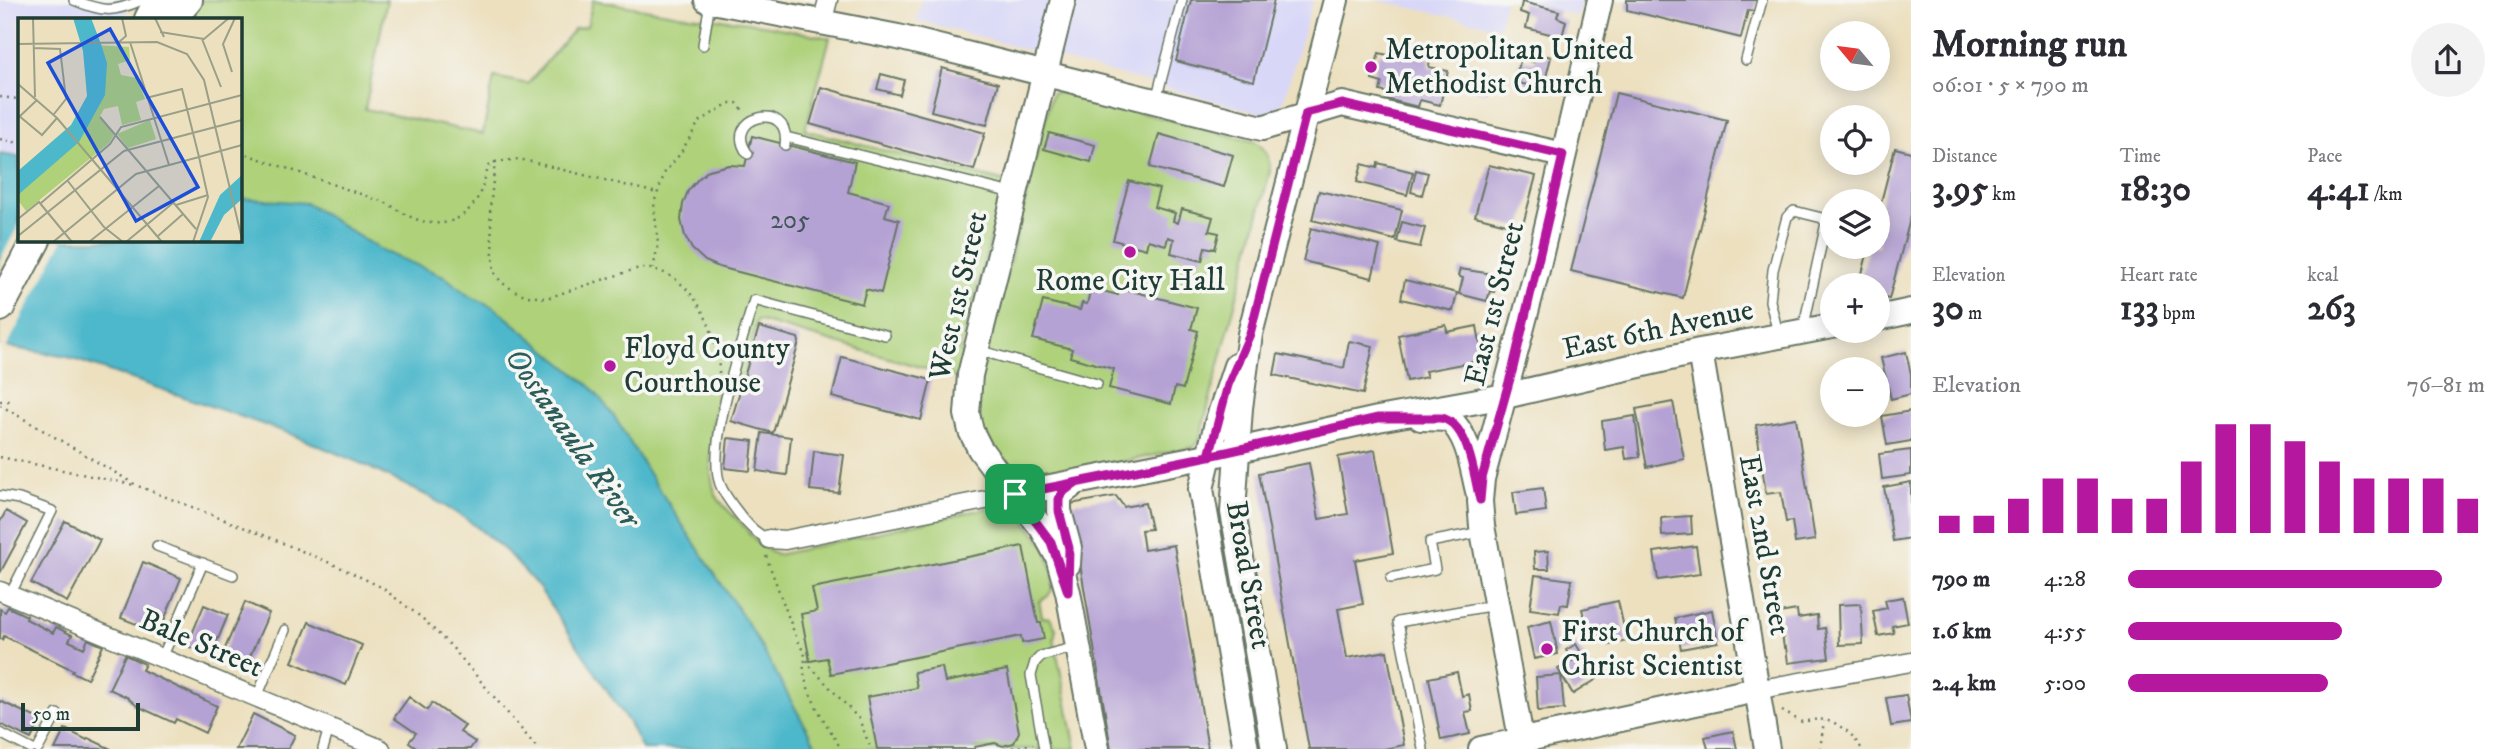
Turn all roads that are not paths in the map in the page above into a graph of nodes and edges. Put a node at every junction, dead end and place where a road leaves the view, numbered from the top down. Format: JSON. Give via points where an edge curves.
{"nodes":[{"id":1,"x":74,"y":0,"type":"edge"},
{"id":2,"x":142,"y":0,"type":"edge"},
{"id":3,"x":159,"y":0,"type":"edge"},
{"id":4,"x":188,"y":0,"type":"edge"},
{"id":5,"x":708,"y":0,"type":"edge"},
{"id":6,"x":1063,"y":0,"type":"edge"},
{"id":7,"x":1182,"y":0,"type":"edge"},
{"id":8,"x":1336,"y":0,"type":"edge"},
{"id":9,"x":1600,"y":0,"type":"edge"},
{"id":10,"x":1762,"y":0,"type":"edge"},
{"id":11,"x":96,"y":10,"type":"junction"},
{"id":12,"x":825,"y":11,"type":"edge"},
{"id":13,"x":102,"y":18,"type":"edge"},
{"id":14,"x":150,"y":18,"type":"edge"},
{"id":15,"x":172,"y":18,"type":"edge"},
{"id":16,"x":703,"y":45,"type":"dead end"},
{"id":17,"x":1746,"y":60,"type":"dead end"},
{"id":18,"x":1045,"y":74,"type":"junction"},
{"id":19,"x":1155,"y":101,"type":"junction"},
{"id":20,"x":1306,"y":113,"type":"junction"},
{"id":21,"x":748,"y":154,"type":"dead end"},
{"id":22,"x":1563,"y":155,"type":"junction"},
{"id":23,"x":1015,"y":194,"type":"junction"},
{"id":24,"x":35,"y":242,"type":"edge"},
{"id":25,"x":0,"y":307,"type":"edge"},
{"id":26,"x":1911,"y":311,"type":"edge"},
{"id":27,"x":1890,"y":315,"type":"edge"},
{"id":28,"x":1820,"y":328,"type":"edge"},
{"id":29,"x":1250,"y":334,"type":"junction"},
{"id":30,"x":1791,"y":334,"type":"junction"},
{"id":31,"x":885,"y":335,"type":"dead end"},
{"id":32,"x":977,"y":350,"type":"junction"},
{"id":33,"x":1700,"y":351,"type":"junction"},
{"id":34,"x":1097,"y":384,"type":"dead end"},
{"id":35,"x":1505,"y":396,"type":"junction"},
{"id":36,"x":1378,"y":418,"type":"junction"},
{"id":37,"x":1238,"y":450,"type":"junction"},
{"id":38,"x":1209,"y":456,"type":"junction"},
{"id":39,"x":1075,"y":483,"type":"junction"},
{"id":40,"x":1015,"y":494,"type":"junction"},
{"id":41,"x":0,"y":496,"type":"edge"},
{"id":42,"x":1480,"y":500,"type":"junction"},
{"id":43,"x":1483,"y":532,"type":"junction"},
{"id":44,"x":765,"y":545,"type":"joint"},
{"id":45,"x":157,"y":546,"type":"dead end"},
{"id":46,"x":203,"y":564,"type":"junction"},
{"id":47,"x":233,"y":575,"type":"dead end"},
{"id":48,"x":1391,"y":578,"type":"dead end"},
{"id":49,"x":1068,"y":592,"type":"junction"},
{"id":50,"x":5,"y":593,"type":"edge"},
{"id":51,"x":1496,"y":605,"type":"junction"},
{"id":52,"x":285,"y":630,"type":"dead end"},
{"id":53,"x":1077,"y":647,"type":"junction"},
{"id":54,"x":162,"y":658,"type":"junction"},
{"id":55,"x":1911,"y":662,"type":"edge"},
{"id":56,"x":1756,"y":690,"type":"junction"},
{"id":57,"x":257,"y":697,"type":"junction"},
{"id":58,"x":57,"y":714,"type":"dead end"},
{"id":59,"x":330,"y":727,"type":"junction"},
{"id":60,"x":0,"y":733,"type":"edge"},
{"id":61,"x":1044,"y":745,"type":"edge"},
{"id":62,"x":1523,"y":745,"type":"edge"},
{"id":63,"x":30,"y":749,"type":"edge"},
{"id":64,"x":38,"y":749,"type":"edge"},
{"id":65,"x":323,"y":749,"type":"edge"},
{"id":66,"x":381,"y":749,"type":"edge"},
{"id":67,"x":1097,"y":749,"type":"edge"},
{"id":68,"x":1245,"y":749,"type":"edge"},
{"id":69,"x":1274,"y":749,"type":"edge"},
{"id":70,"x":1423,"y":749,"type":"edge"},
{"id":71,"x":1481,"y":749,"type":"edge"},
{"id":72,"x":1767,"y":749,"type":"edge"}],
"edges":[{"from":1,"to":11,"type":"lane"},
{"from":2,"to":11,"type":"lane","via":[[115,10]]},
{"from":3,"to":14,"type":"main road"},
{"from":4,"to":15,"type":"main road"},
{"from":5,"to":12,"type":"street"},
{"from":5,"to":16,"type":"lane"},
{"from":6,"to":18,"type":"street","name":"West 1st Street"},
{"from":7,"to":19,"type":"lane"},
{"from":8,"to":20,"type":"street","name":"Broad Street"},
{"from":9,"to":22,"type":"street","name":"East 1st Street"},
{"from":10,"to":17,"type":"lane"},
{"from":11,"to":13,"type":"lane"},
{"from":12,"to":18,"type":"street","via":[[898,37]]},
{"from":18,"to":19,"type":"street"},
{"from":18,"to":23,"type":"street","name":"West 1st Street"},
{"from":19,"to":20,"type":"street","via":[[1262,128]]},
{"from":20,"to":22,"type":"street","via":[[1342,104]]},
{"from":20,"to":29,"type":"street","name":"Broad Street"},
{"from":21,"to":23,"type":"lane","via":[[741,139],[744,129],[761,117],[773,118],[782,126],[786,141]]},
{"from":22,"to":35,"type":"street","name":"East 1st Street"},
{"from":23,"to":32,"type":"street","name":"West 1st Street"},
{"from":24,"to":25,"type":"main road"},
{"from":26,"to":27,"type":"street"},
{"from":28,"to":30,"type":"street","name":"East 6th Avenue"},
{"from":29,"to":37,"type":"street","name":"Broad Street"},
{"from":29,"to":38,"type":"street","name":"Broad Street","via":[[1228,385]]},
{"from":30,"to":30,"type":"lane","via":[[1825,223],[1822,218],[1794,211],[1787,217],[1770,300]]},
{"from":30,"to":33,"type":"street","name":"East 6th Avenue"},
{"from":31,"to":44,"type":"lane","via":[[754,300],[721,421],[716,465],[726,496]]},
{"from":32,"to":34,"type":"lane"},
{"from":32,"to":40,"type":"street","name":"West 1st Street","via":[[967,396],[971,431]]},
{"from":33,"to":35,"type":"street","name":"East 6th Avenue"},
{"from":33,"to":56,"type":"street","name":"East 2nd Street"},
{"from":35,"to":36,"type":"street","name":"East 6th Avenue"},
{"from":35,"to":42,"type":"street","name":"East 1st Street"},
{"from":36,"to":37,"type":"street","name":"East 6th Avenue"},
{"from":36,"to":42,"type":"street","via":[[1449,419],[1464,438]]},
{"from":37,"to":38,"type":"street","name":"East 6th Avenue"},
{"from":37,"to":69,"type":"street","name":"Broad Street","via":[[1233,512]]},
{"from":38,"to":39,"type":"street","name":"East 6th Avenue"},
{"from":38,"to":68,"type":"street","name":"Broad Street","via":[[1201,489]]},
{"from":39,"to":40,"type":"street","name":"East 6th Avenue"},
{"from":39,"to":49,"type":"street","via":[[1059,499],[1069,548]]},
{"from":40,"to":44,"type":"street"},
{"from":40,"to":49,"type":"street","name":"West 1st Street","via":[[1051,542]]},
{"from":41,"to":50,"type":"lane","via":[[52,511]]},
{"from":42,"to":43,"type":"street","name":"East 1st Street"},
{"from":43,"to":48,"type":"lane","via":[[1430,542],[1435,569]]},
{"from":43,"to":51,"type":"street","name":"East 1st Street"},
{"from":45,"to":46,"type":"lane"},
{"from":46,"to":47,"type":"lane"},
{"from":46,"to":54,"type":"lane"},
{"from":49,"to":53,"type":"street","name":"West 1st Street"},
{"from":50,"to":54,"type":"street","name":"Bale Street"},
{"from":51,"to":62,"type":"street","name":"East 1st Street"},
{"from":51,"to":70,"type":"lane","via":[[1398,622]]},
{"from":52,"to":57,"type":"lane"},
{"from":53,"to":61,"type":"lane","via":[[1041,656],[1032,669]]},
{"from":53,"to":67,"type":"street","name":"West 1st Street"},
{"from":54,"to":57,"type":"street","name":"Bale Street"},
{"from":55,"to":56,"type":"street"},
{"from":56,"to":62,"type":"street"},
{"from":56,"to":72,"type":"street","name":"East 2nd Street"},
{"from":57,"to":59,"type":"street","name":"Bale Street"},
{"from":58,"to":64,"type":"lane"},
{"from":59,"to":65,"type":"lane"},
{"from":59,"to":66,"type":"street","name":"Bale Street"},
{"from":60,"to":63,"type":"lane"},
{"from":62,"to":71,"type":"street"}]}
